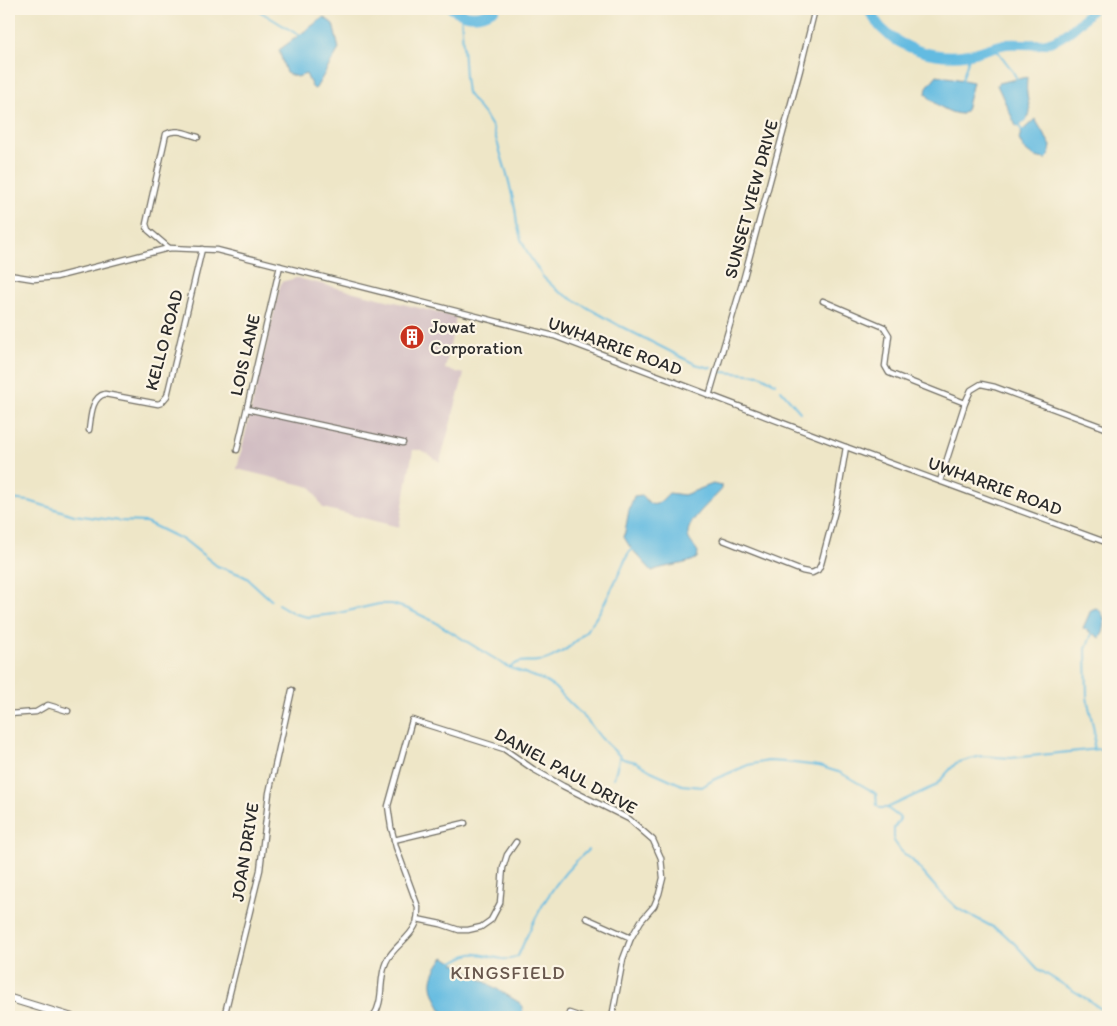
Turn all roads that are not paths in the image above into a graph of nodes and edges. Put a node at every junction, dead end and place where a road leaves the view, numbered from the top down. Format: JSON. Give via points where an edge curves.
{"nodes":[{"id":1,"x":815,"y":9,"type":"edge"},
{"id":2,"x":198,"y":137,"type":"dead end"},
{"id":3,"x":169,"y":248,"type":"junction"},
{"id":4,"x":202,"y":249,"type":"junction"},
{"id":5,"x":280,"y":266,"type":"junction"},
{"id":6,"x":9,"y":275,"type":"edge"},
{"id":7,"x":823,"y":301,"type":"dead end"},
{"id":8,"x":709,"y":396,"type":"junction"},
{"id":9,"x":964,"y":403,"type":"junction"},
{"id":10,"x":247,"y":409,"type":"junction"},
{"id":11,"x":1108,"y":429,"type":"edge"},
{"id":12,"x":88,"y":430,"type":"dead end"},
{"id":13,"x":403,"y":444,"type":"dead end"},
{"id":14,"x":846,"y":447,"type":"junction"},
{"id":15,"x":236,"y":450,"type":"dead end"},
{"id":16,"x":940,"y":481,"type":"junction"},
{"id":17,"x":723,"y":540,"type":"dead end"},
{"id":18,"x":1108,"y":543,"type":"edge"},
{"id":19,"x":292,"y":690,"type":"dead end"},
{"id":20,"x":68,"y":711,"type":"dead end"},
{"id":21,"x":9,"y":714,"type":"edge"},
{"id":22,"x":465,"y":823,"type":"dead end"},
{"id":23,"x":394,"y":840,"type":"junction"},
{"id":24,"x":516,"y":842,"type":"dead end"},
{"id":25,"x":586,"y":918,"type":"dead end"},
{"id":26,"x":417,"y":919,"type":"junction"},
{"id":27,"x":631,"y":938,"type":"junction"},
{"id":28,"x":9,"y":998,"type":"edge"},
{"id":29,"x":569,"y":1013,"type":"dead end"},
{"id":30,"x":70,"y":1017,"type":"edge"},
{"id":31,"x":224,"y":1017,"type":"edge"},
{"id":32,"x":373,"y":1017,"type":"edge"},
{"id":33,"x":581,"y":1017,"type":"edge"},
{"id":34,"x":612,"y":1017,"type":"edge"}],
"edges":[{"from":1,"to":8,"type":"street","name":"SUNSET VIEW DRIVE"},
{"from":2,"to":3,"type":"street","via":[[178,131],[166,134],[146,224],[148,230]]},
{"from":3,"to":4,"type":"street","name":"UWHARRIE ROAD"},
{"from":3,"to":6,"type":"street","name":"UWHARRIE ROAD","via":[[56,277],[34,279]]},
{"from":4,"to":5,"type":"street","name":"UWHARRIE ROAD"},
{"from":4,"to":12,"type":"street","name":"KELLO ROAD","via":[[167,396],[158,404],[105,394],[97,397]]},
{"from":5,"to":8,"type":"street","name":"UWHARRIE ROAD","via":[[554,336]]},
{"from":5,"to":10,"type":"street","name":"LOIS LANE"},
{"from":7,"to":9,"type":"street","via":[[884,327],[889,335],[885,366],[889,373]]},
{"from":8,"to":14,"type":"street","name":"UWHARRIE ROAD"},
{"from":9,"to":11,"type":"street","via":[[974,387],[988,385]]},
{"from":9,"to":16,"type":"street"},
{"from":10,"to":13,"type":"street"},
{"from":10,"to":15,"type":"street","name":"LOIS LANE"},
{"from":14,"to":16,"type":"street","name":"UWHARRIE ROAD"},
{"from":14,"to":17,"type":"street","via":[[836,507],[818,570],[812,573]]},
{"from":16,"to":18,"type":"street","name":"UWHARRIE ROAD"},
{"from":19,"to":31,"type":"street","name":"JOAN DRIVE","via":[[269,793],[260,870]]},
{"from":20,"to":21,"type":"street","via":[[48,706],[36,712]]},
{"from":22,"to":23,"type":"street"},
{"from":23,"to":26,"type":"street","name":"DANIEL PAUL DRIVE","via":[[418,907]]},
{"from":23,"to":27,"type":"street","name":"DANIEL PAUL DRIVE","via":[[388,806],[412,720],[504,749],[548,778],[629,819],[654,840],[661,858],[663,878],[654,906]]},
{"from":24,"to":26,"type":"street","via":[[507,855],[500,904],[491,920],[481,927],[459,930]]},
{"from":25,"to":27,"type":"street"},
{"from":26,"to":32,"type":"street","via":[[416,925],[385,964],[379,1009]]},
{"from":27,"to":34,"type":"street","name":"DANIEL PAUL DRIVE","via":[[623,959]]},
{"from":28,"to":30,"type":"street"},
{"from":29,"to":33,"type":"street"}]}
